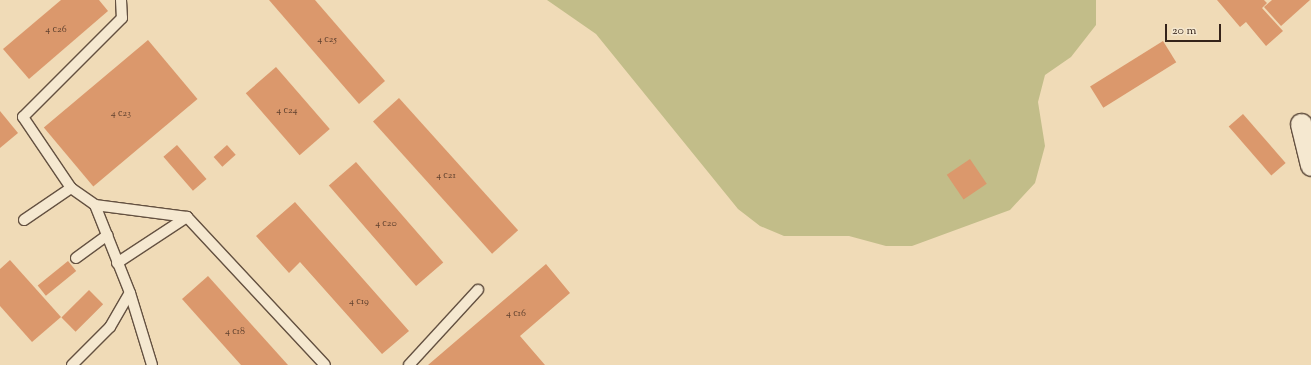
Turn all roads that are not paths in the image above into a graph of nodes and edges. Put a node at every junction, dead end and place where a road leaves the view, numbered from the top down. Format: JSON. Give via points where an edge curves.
{"nodes":[{"id":1,"x":121,"y":0,"type":"edge"},
{"id":2,"x":1301,"y":124,"type":"dead end"},
{"id":3,"x":1311,"y":165,"type":"edge"},
{"id":4,"x":71,"y":188,"type":"junction"},
{"id":5,"x":95,"y":205,"type":"junction"},
{"id":6,"x":187,"y":217,"type":"junction"},
{"id":7,"x":24,"y":220,"type":"dead end"},
{"id":8,"x":108,"y":235,"type":"junction"},
{"id":9,"x":76,"y":258,"type":"dead end"},
{"id":10,"x":117,"y":264,"type":"junction"},
{"id":11,"x":478,"y":290,"type":"dead end"},
{"id":12,"x":130,"y":293,"type":"junction"},
{"id":13,"x":72,"y":365,"type":"edge"},
{"id":14,"x":152,"y":365,"type":"edge"},
{"id":15,"x":325,"y":365,"type":"edge"},
{"id":16,"x":409,"y":365,"type":"edge"}],
"edges":[{"from":1,"to":4,"type":"lane","via":[[122,18],[23,117]]},
{"from":2,"to":3,"type":"street"},
{"from":4,"to":5,"type":"lane"},
{"from":4,"to":7,"type":"lane"},
{"from":5,"to":6,"type":"lane"},
{"from":5,"to":8,"type":"lane"},
{"from":6,"to":10,"type":"lane"},
{"from":6,"to":15,"type":"lane"},
{"from":8,"to":9,"type":"lane"},
{"from":8,"to":10,"type":"lane"},
{"from":10,"to":12,"type":"lane"},
{"from":11,"to":16,"type":"lane"},
{"from":12,"to":13,"type":"lane","via":[[110,327]]},
{"from":12,"to":14,"type":"lane"}]}
